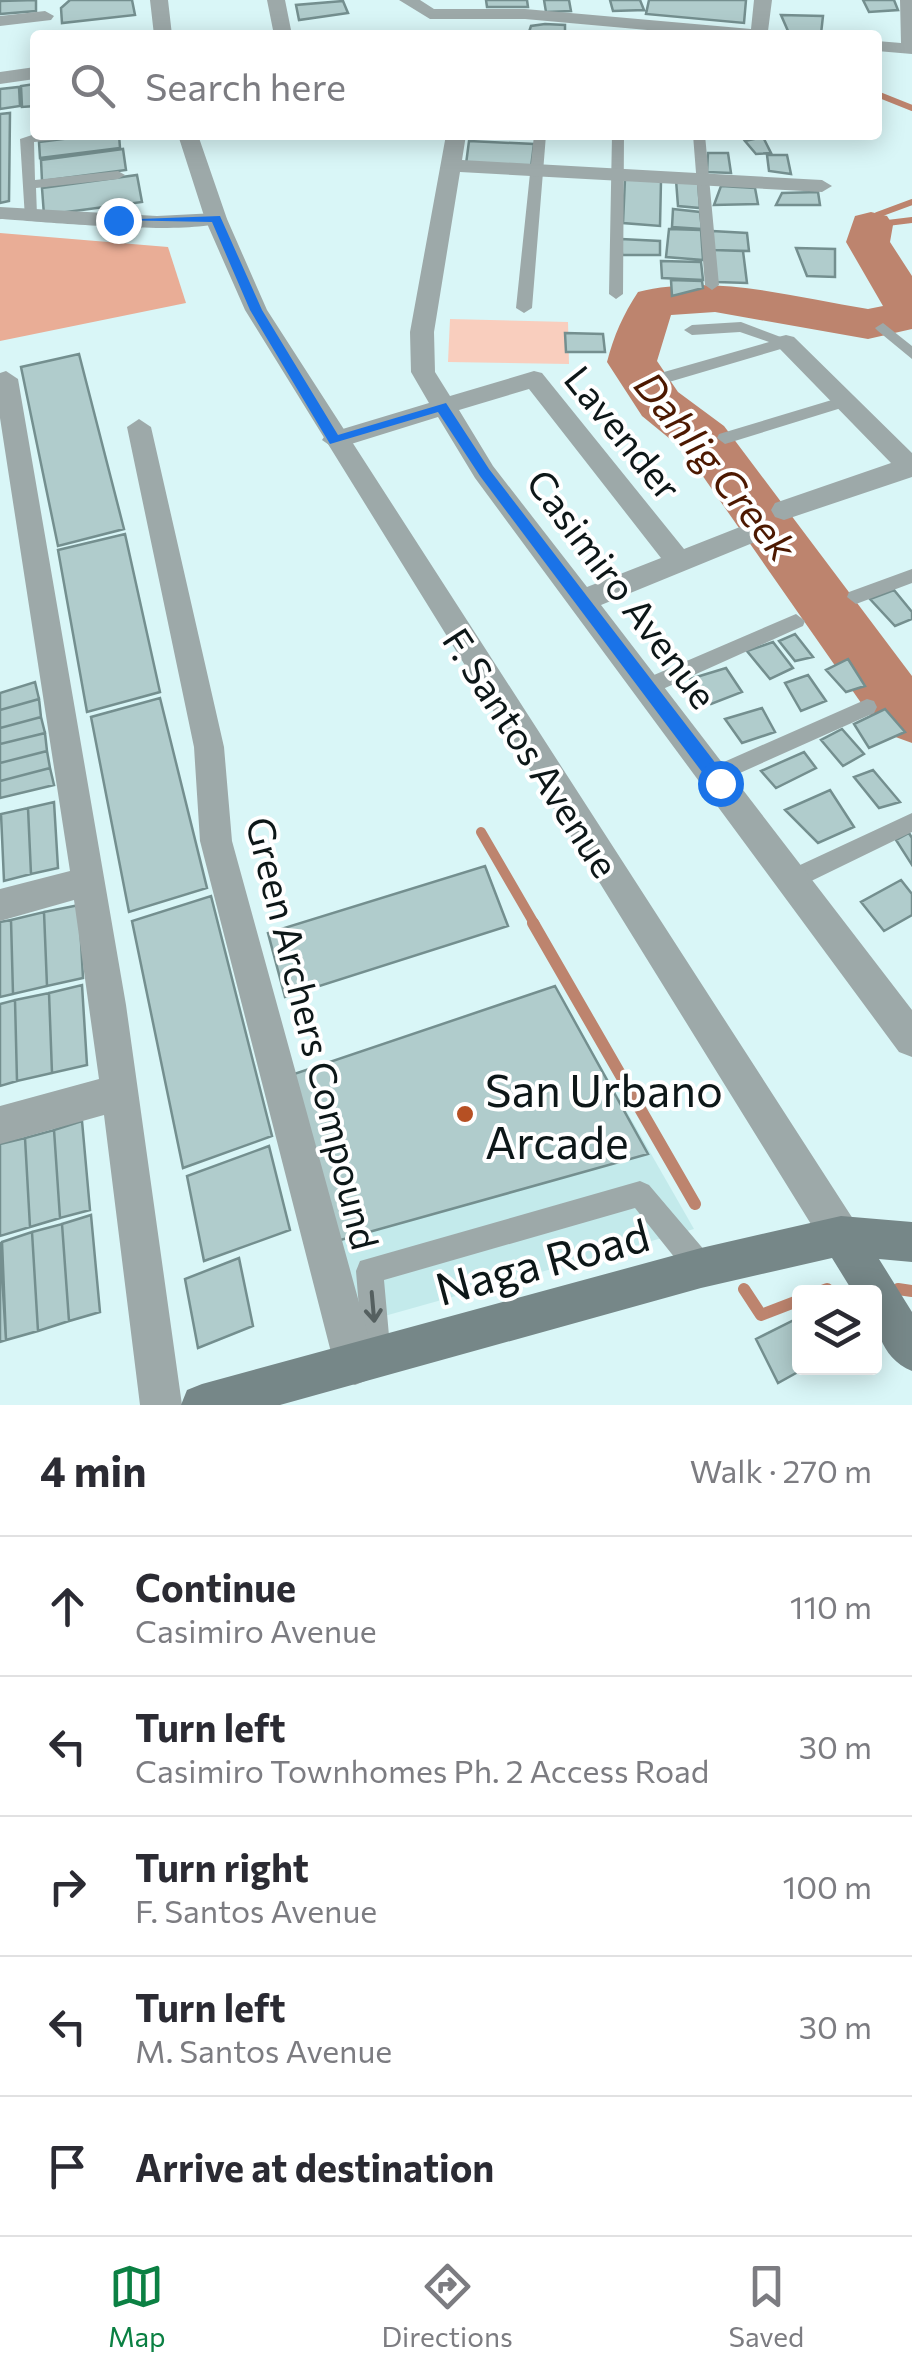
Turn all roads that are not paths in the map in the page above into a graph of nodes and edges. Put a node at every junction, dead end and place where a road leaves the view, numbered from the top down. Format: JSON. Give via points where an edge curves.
{"nodes":[{"id":1,"x":159,"y":0,"type":"edge"},
{"id":2,"x":276,"y":0,"type":"edge"},
{"id":3,"x":763,"y":0,"type":"edge"},
{"id":4,"x":909,"y":0,"type":"edge"},
{"id":5,"x":415,"y":6,"type":"edge"},
{"id":6,"x":47,"y":17,"type":"edge"},
{"id":7,"x":0,"y":21,"type":"edge"},
{"id":8,"x":162,"y":30,"type":"edge"},
{"id":9,"x":282,"y":30,"type":"edge"},
{"id":10,"x":705,"y":30,"type":"edge"},
{"id":11,"x":761,"y":30,"type":"edge"},
{"id":12,"x":882,"y":46,"type":"edge"},
{"id":13,"x":911,"y":49,"type":"edge"},
{"id":14,"x":30,"y":75,"type":"edge"},
{"id":15,"x":0,"y":78,"type":"edge"},
{"id":16,"x":26,"y":122,"type":"dead end"},
{"id":17,"x":27,"y":139,"type":"junction"},
{"id":18,"x":30,"y":139,"type":"edge"},
{"id":19,"x":190,"y":140,"type":"edge"},
{"id":20,"x":455,"y":140,"type":"edge"},
{"id":21,"x":540,"y":140,"type":"edge"},
{"id":22,"x":618,"y":140,"type":"edge"},
{"id":23,"x":699,"y":140,"type":"edge"},
{"id":24,"x":452,"y":166,"type":"junction"},
{"id":25,"x":538,"y":171,"type":"junction"},
{"id":26,"x":118,"y":175,"type":"dead end"},
{"id":27,"x":619,"y":176,"type":"junction"},
{"id":28,"x":702,"y":181,"type":"junction"},
{"id":29,"x":29,"y":186,"type":"junction"},
{"id":30,"x":822,"y":186,"type":"dead end"},
{"id":31,"x":0,"y":213,"type":"edge"},
{"id":32,"x":30,"y":215,"type":"junction"},
{"id":33,"x":216,"y":219,"type":"junction"},
{"id":34,"x":712,"y":285,"type":"dead end"},
{"id":35,"x":616,"y":294,"type":"dead end"},
{"id":36,"x":524,"y":308,"type":"dead end"},
{"id":37,"x":882,"y":328,"type":"dead end"},
{"id":38,"x":692,"y":330,"type":"dead end"},
{"id":39,"x":786,"y":342,"type":"junction"},
{"id":40,"x":912,"y":354,"type":"edge"},
{"id":41,"x":663,"y":378,"type":"dead end"},
{"id":42,"x":6,"y":379,"type":"dead end"},
{"id":43,"x":845,"y":401,"type":"junction"},
{"id":44,"x":441,"y":406,"type":"junction"},
{"id":45,"x":138,"y":426,"type":"dead end"},
{"id":46,"x":726,"y":438,"type":"dead end"},
{"id":47,"x":335,"y":440,"type":"junction"},
{"id":48,"x":911,"y":467,"type":"edge"},
{"id":49,"x":784,"y":510,"type":"dead end"},
{"id":50,"x":745,"y":535,"type":"dead end"},
{"id":51,"x":679,"y":562,"type":"junction"},
{"id":52,"x":912,"y":576,"type":"edge"},
{"id":53,"x":856,"y":598,"type":"dead end"},
{"id":54,"x":582,"y":601,"type":"junction"},
{"id":55,"x":796,"y":621,"type":"dead end"},
{"id":56,"x":647,"y":687,"type":"junction"},
{"id":57,"x":867,"y":707,"type":"dead end"},
{"id":58,"x":715,"y":775,"type":"junction"},
{"id":59,"x":912,"y":822,"type":"edge"},
{"id":60,"x":792,"y":879,"type":"junction"},
{"id":61,"x":88,"y":882,"type":"junction"},
{"id":62,"x":0,"y":905,"type":"edge"},
{"id":63,"x":912,"y":1039,"type":"edge"},
{"id":64,"x":118,"y":1093,"type":"junction"},
{"id":65,"x":0,"y":1124,"type":"edge"},
{"id":66,"x":841,"y":1236,"type":"junction"},
{"id":67,"x":912,"y":1242,"type":"edge"},
{"id":68,"x":702,"y":1268,"type":"junction"},
{"id":69,"x":912,"y":1350,"type":"edge"},
{"id":70,"x":366,"y":1361,"type":"junction"},
{"id":71,"x":161,"y":1405,"type":"edge"},
{"id":72,"x":202,"y":1405,"type":"edge"}],
"edges":[{"from":1,"to":8,"type":"street"},
{"from":2,"to":9,"type":"street"},
{"from":3,"to":11,"type":"street"},
{"from":4,"to":13,"type":"street"},
{"from":5,"to":10,"type":"street"},
{"from":6,"to":7,"type":"street"},
{"from":12,"to":13,"type":"street"},
{"from":14,"to":15,"type":"street"},
{"from":16,"to":17,"type":"lane"},
{"from":17,"to":18,"type":"lane"},
{"from":17,"to":29,"type":"lane"},
{"from":19,"to":33,"type":"street","name":"F. Santos Avenue"},
{"from":20,"to":24,"type":"street","name":"Casimiro Avenue"},
{"from":21,"to":25,"type":"lane"},
{"from":22,"to":27,"type":"lane"},
{"from":23,"to":28,"type":"lane"},
{"from":24,"to":25,"type":"street"},
{"from":24,"to":44,"type":"street","name":"Casimiro Avenue","via":[[422,332],[424,372]]},
{"from":25,"to":27,"type":"street"},
{"from":25,"to":36,"type":"lane"},
{"from":26,"to":29,"type":"lane"},
{"from":27,"to":28,"type":"street"},
{"from":27,"to":35,"type":"lane"},
{"from":28,"to":30,"type":"street"},
{"from":28,"to":34,"type":"lane"},
{"from":29,"to":32,"type":"lane"},
{"from":31,"to":32,"type":"street"},
{"from":32,"to":33,"type":"street"},
{"from":33,"to":47,"type":"street","name":"F. Santos Avenue","via":[[256,310]]},
{"from":37,"to":40,"type":"lane"},
{"from":38,"to":39,"type":"lane","via":[[740,327]]},
{"from":39,"to":41,"type":"lane"},
{"from":39,"to":43,"type":"street"},
{"from":42,"to":61,"type":"street"},
{"from":43,"to":46,"type":"lane"},
{"from":43,"to":48,"type":"street"},
{"from":44,"to":47,"type":"street"},
{"from":44,"to":51,"type":"street","name":"Lavender","via":[[529,378],[538,381]]},
{"from":44,"to":54,"type":"street","name":"Casimiro Avenue"},
{"from":45,"to":70,"type":"street","name":"Green Archers Compound","via":[[209,747],[216,841]]},
{"from":47,"to":66,"type":"street","name":"F. Santos Avenue"},
{"from":48,"to":49,"type":"street"},
{"from":50,"to":51,"type":"street"},
{"from":51,"to":54,"type":"street"},
{"from":52,"to":53,"type":"lane"},
{"from":54,"to":56,"type":"street","name":"Casimiro Avenue"},
{"from":55,"to":56,"type":"lane"},
{"from":56,"to":58,"type":"street","name":"Casimiro Avenue"},
{"from":57,"to":58,"type":"lane"},
{"from":58,"to":60,"type":"street","name":"Casimiro Avenue"},
{"from":59,"to":60,"type":"lane"},
{"from":60,"to":63,"type":"street","name":"Casimiro Avenue"},
{"from":61,"to":62,"type":"street"},
{"from":61,"to":64,"type":"street"},
{"from":64,"to":65,"type":"street"},
{"from":64,"to":71,"type":"street"},
{"from":66,"to":67,"type":"main road","name":"Naga Road"},
{"from":66,"to":68,"type":"main road","name":"Naga Road"},
{"from":66,"to":69,"type":"main road","name":"F. Santos Avenue"},
{"from":68,"to":70,"type":"main road","name":"Naga Road"},
{"from":68,"to":70,"type":"lane","one_way":true,"via":[[640,1194],[370,1272]]},
{"from":70,"to":72,"type":"main road","name":"Naga Road"}]}
